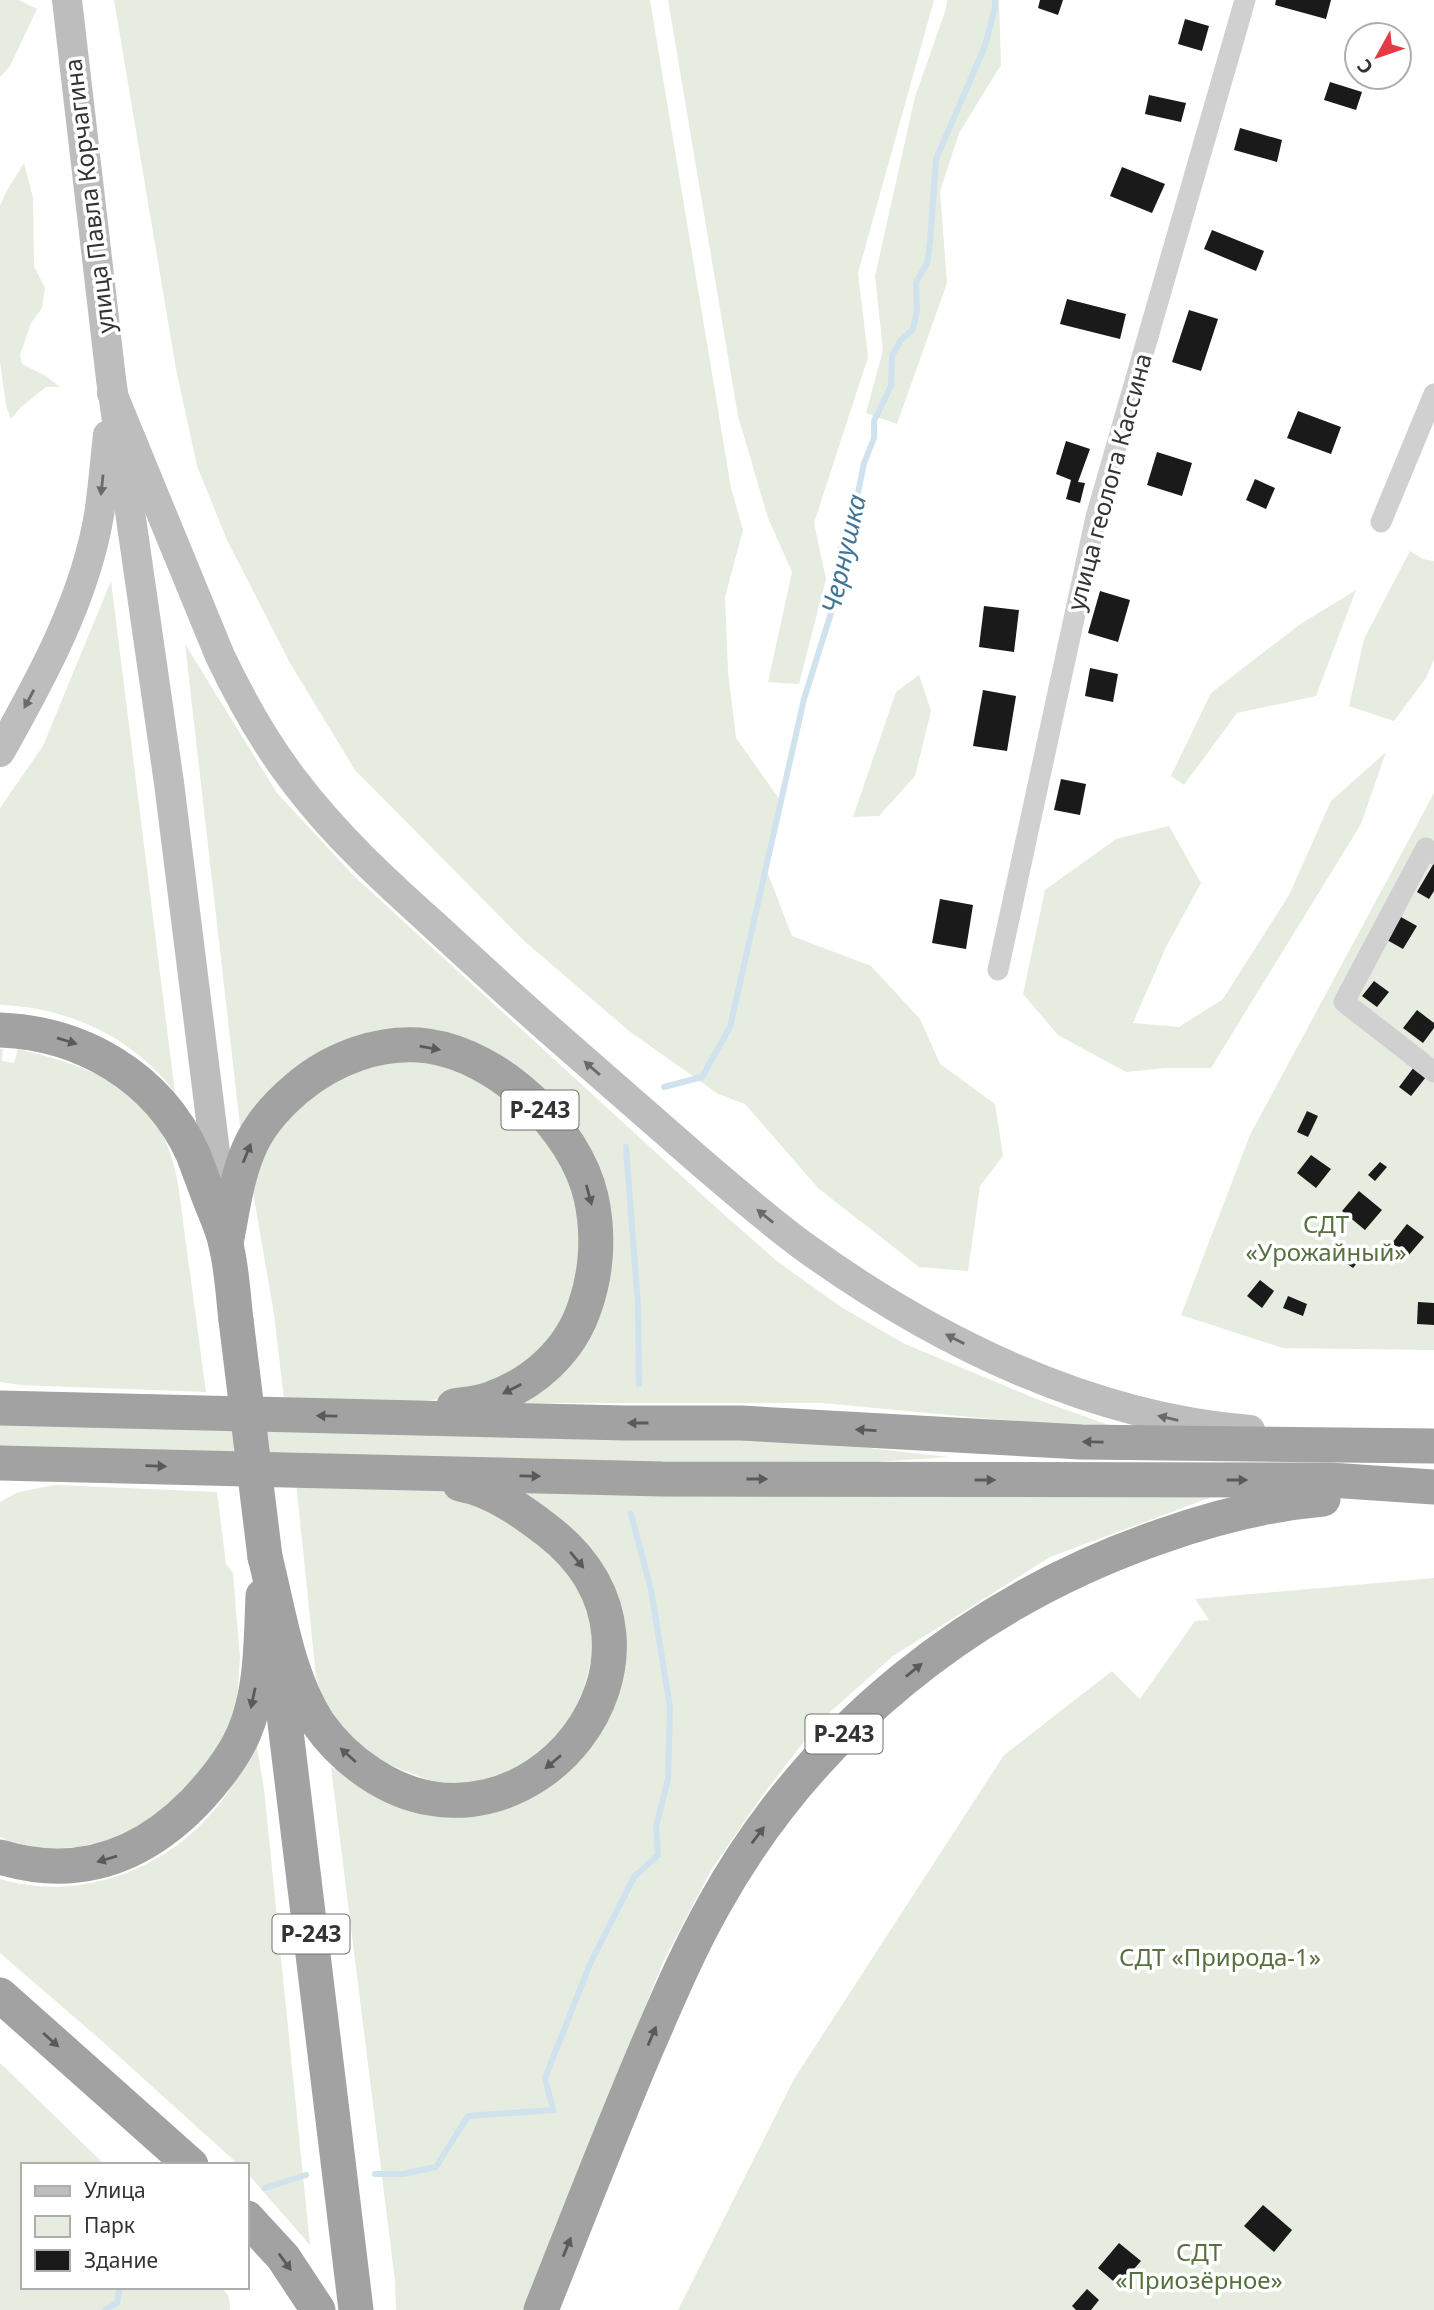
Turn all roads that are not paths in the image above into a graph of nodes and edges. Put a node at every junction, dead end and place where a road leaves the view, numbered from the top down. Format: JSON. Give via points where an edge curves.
{"nodes":[{"id":1,"x":67,"y":0,"type":"edge"},
{"id":2,"x":1245,"y":0,"type":"edge"},
{"id":3,"x":112,"y":393,"type":"junction"},
{"id":4,"x":1434,"y":394,"type":"edge"},
{"id":5,"x":1381,"y":522,"type":"dead end"},
{"id":6,"x":0,"y":752,"type":"edge"},
{"id":7,"x":1431,"y":845,"type":"edge"},
{"id":8,"x":998,"y":970,"type":"dead end"},
{"id":9,"x":0,"y":1030,"type":"edge"},
{"id":10,"x":1434,"y":1072,"type":"edge"},
{"id":11,"x":226,"y":1243,"type":"junction"},
{"id":12,"x":0,"y":1399,"type":"edge"},
{"id":13,"x":0,"y":1408,"type":"edge"},
{"id":14,"x":72,"y":1410,"type":"junction"},
{"id":15,"x":395,"y":1417,"type":"junction"},
{"id":16,"x":1432,"y":1446,"type":"edge"},
{"id":17,"x":0,"y":1463,"type":"edge"},
{"id":18,"x":88,"y":1464,"type":"junction"},
{"id":19,"x":412,"y":1474,"type":"junction"},
{"id":20,"x":0,"y":1487,"type":"edge"},
{"id":21,"x":1434,"y":1487,"type":"edge"},
{"id":22,"x":265,"y":1557,"type":"junction"},
{"id":23,"x":0,"y":1857,"type":"edge"},
{"id":24,"x":0,"y":1995,"type":"edge"},
{"id":25,"x":189,"y":2163,"type":"edge"},
{"id":26,"x":248,"y":2219,"type":"edge"},
{"id":27,"x":318,"y":2310,"type":"edge"},
{"id":28,"x":356,"y":2310,"type":"edge"},
{"id":29,"x":541,"y":2310,"type":"edge"}],
"edges":[{"from":1,"to":3,"type":"main road","name":"улица Павла Корчагина"},
{"from":2,"to":8,"type":"street","name":"улица геолога Кассина","via":[[1096,517]]},
{"from":3,"to":6,"type":"main road","one_way":true,"via":[[99,516],[83,576],[32,695]]},
{"from":3,"to":11,"type":"main road","number":"Р-243","via":[[169,783]]},
{"from":16,"to":3,"type":"main road","number":"Р-243","one_way":true,"via":[[1198,1424],[1115,1405],[1061,1387],[959,1341],[907,1314],[804,1247],[517,1002],[379,875],[293,780],[220,656]]},
{"from":4,"to":5,"type":"street"},
{"from":7,"to":10,"type":"street","via":[[1344,1002]]},
{"from":9,"to":11,"type":"highway","number":"Р-243","one_way":true,"via":[[78,1044],[139,1083],[179,1129]]},
{"from":11,"to":15,"type":"highway","number":"Р-243","one_way":true,"via":[[239,1177],[262,1125],[312,1076],[352,1055],[397,1045],[430,1046],[467,1058],[524,1093],[577,1160],[591,1196],[596,1240],[592,1286],[579,1324],[558,1356],[517,1387],[489,1400]]},
{"from":11,"to":22,"type":"highway","number":"Р-243","bridge":true},
{"from":12,"to":14,"type":"highway","number":"Р-243"},
{"from":13,"to":14,"type":"highway","number":"Р-243"},
{"from":15,"to":14,"type":"highway","number":"Р-243","one_way":true},
{"from":16,"to":15,"type":"highway","number":"Р-243","one_way":true,"via":[[1081,1442],[741,1423]]},
{"from":17,"to":18,"type":"highway","number":"Р-243"},
{"from":18,"to":19,"type":"highway","number":"Р-243","one_way":true},
{"from":18,"to":20,"type":"highway","number":"Р-243"},
{"from":19,"to":21,"type":"highway","number":"Р-243","one_way":true,"via":[[1330,1480]]},
{"from":19,"to":22,"type":"highway","number":"Р-243","one_way":true,"via":[[471,1486],[511,1504],[578,1559],[600,1595],[607,1617],[610,1659],[597,1704],[566,1752],[529,1780],[488,1796],[454,1802],[407,1792],[363,1769],[319,1724],[305,1698],[292,1665]]},
{"from":29,"to":21,"type":"highway","number":"Р-243","one_way":true,"via":[[630,2086],[713,1905],[748,1847],[784,1801],[870,1708],[973,1627],[1020,1598],[1118,1551],[1185,1527],[1291,1502]]},
{"from":22,"to":23,"type":"highway","number":"Р-243","one_way":true,"via":[[253,1701],[244,1732],[207,1790],[175,1822],[126,1853],[52,1867]]},
{"from":22,"to":28,"type":"highway","number":"Р-243"},
{"from":24,"to":25,"type":"highway","one_way":true},
{"from":26,"to":27,"type":"highway","one_way":true,"via":[[283,2257]]}]}
